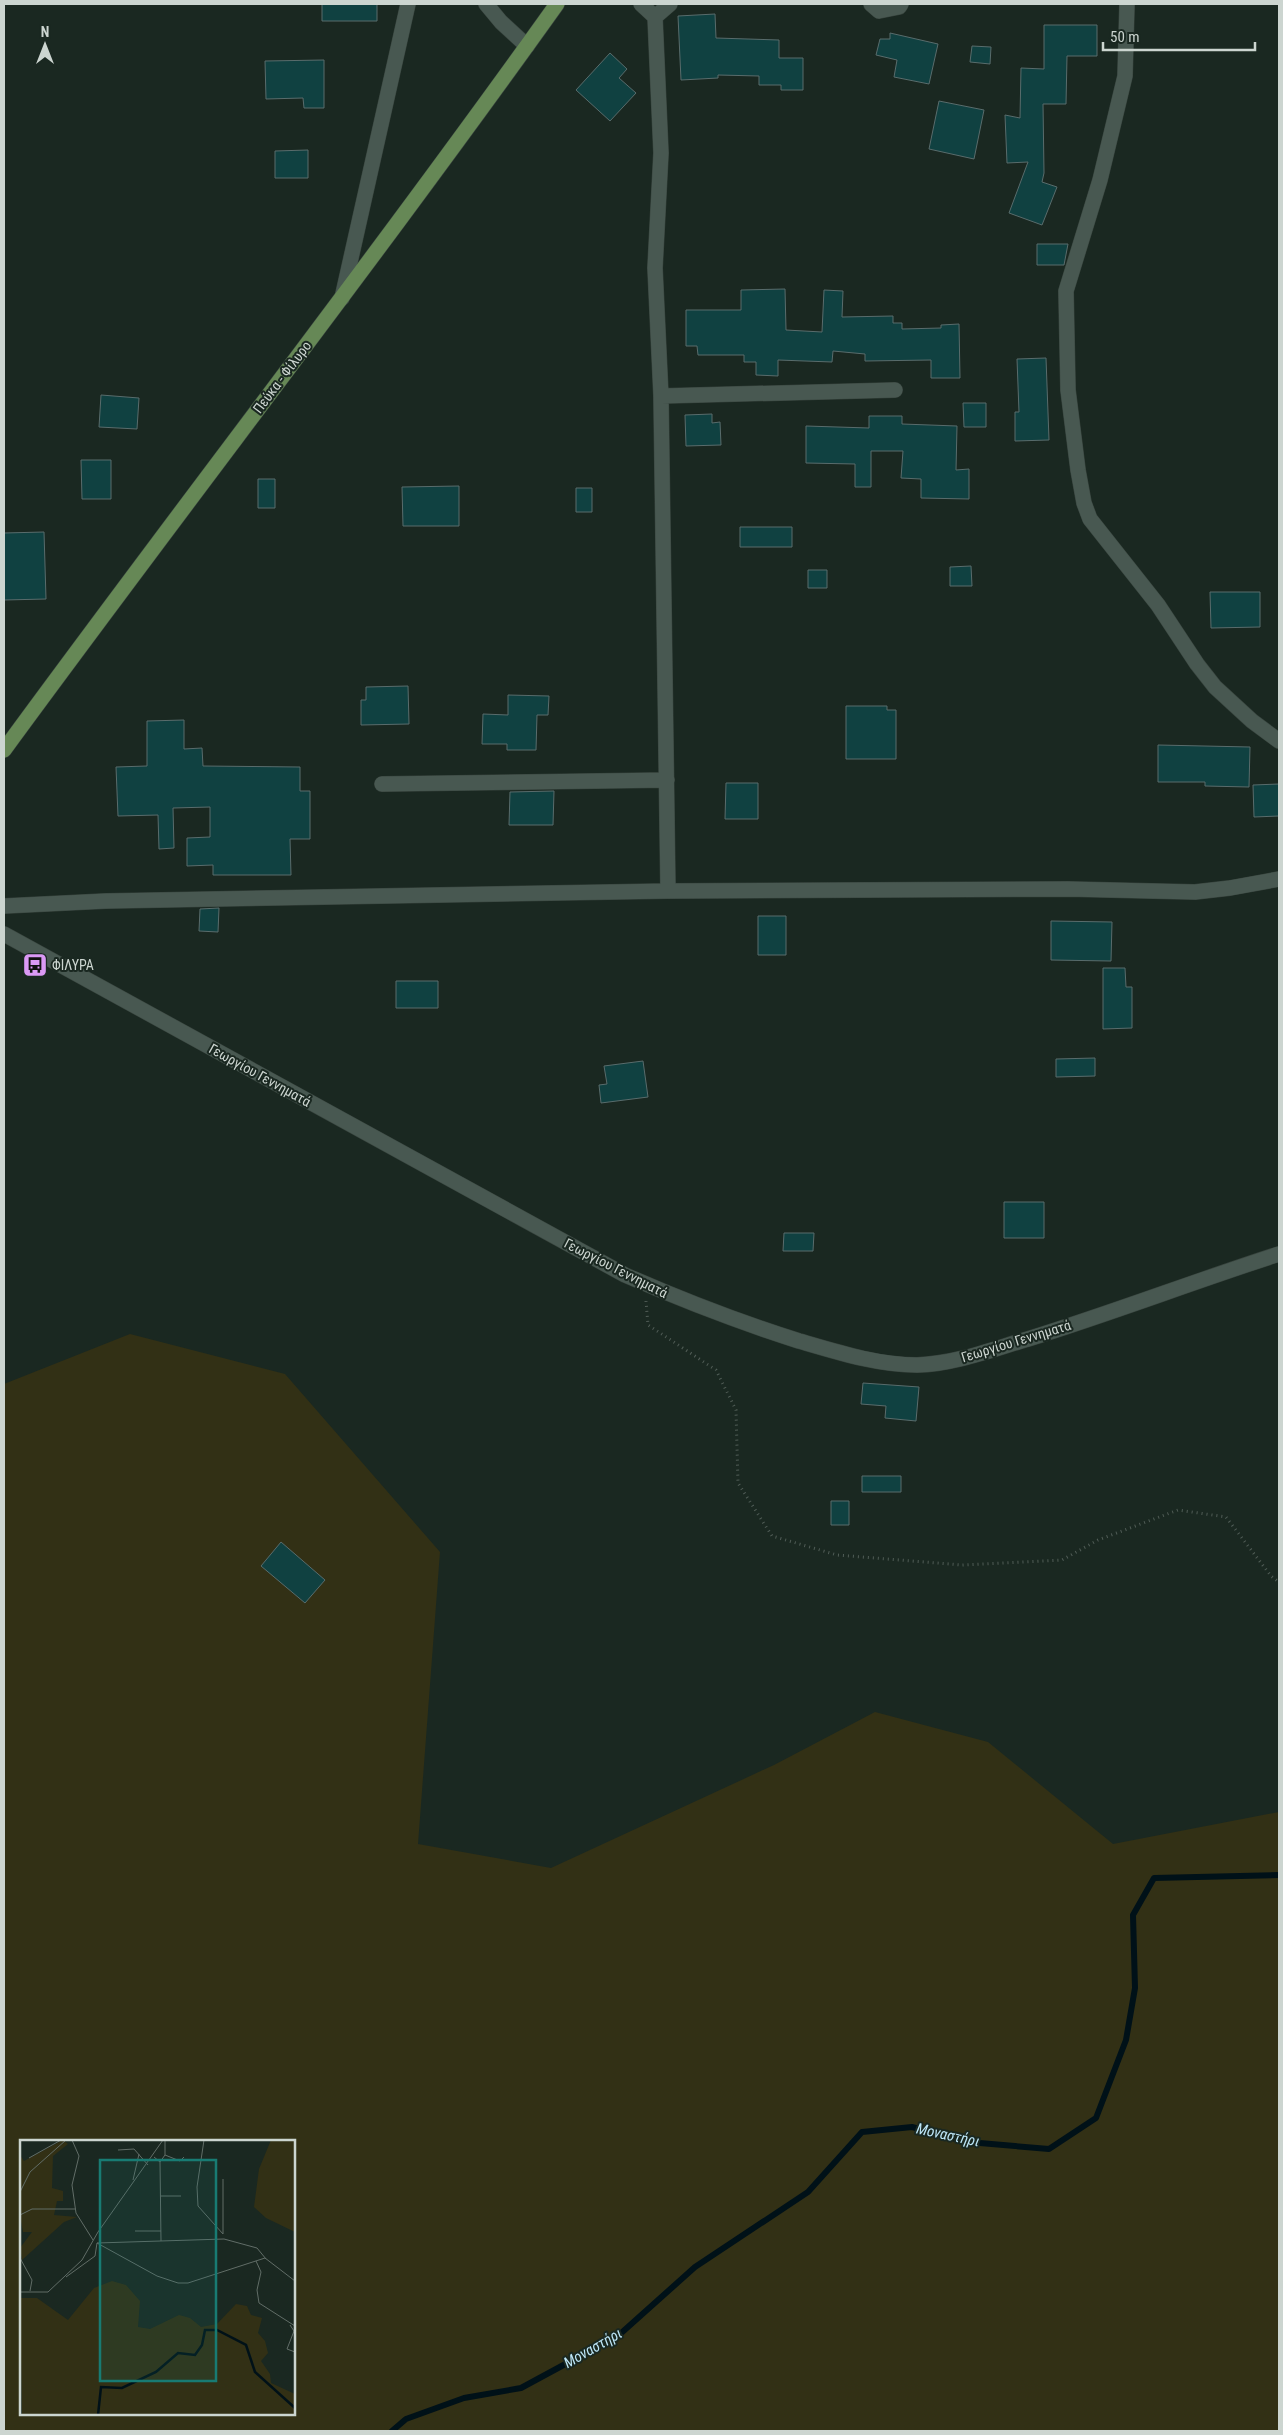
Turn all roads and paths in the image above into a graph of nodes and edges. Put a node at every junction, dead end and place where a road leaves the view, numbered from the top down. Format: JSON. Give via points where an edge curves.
{"nodes":[{"id":1,"x":408,"y":4,"type":"edge"},
{"id":2,"x":486,"y":4,"type":"edge"},
{"id":3,"x":558,"y":4,"type":"edge"},
{"id":4,"x":641,"y":4,"type":"edge"},
{"id":5,"x":670,"y":4,"type":"edge"},
{"id":6,"x":871,"y":4,"type":"edge"},
{"id":7,"x":901,"y":4,"type":"edge"},
{"id":8,"x":1127,"y":4,"type":"edge"},
{"id":9,"x":655,"y":17,"type":"junction"},
{"id":10,"x":527,"y":46,"type":"junction"},
{"id":11,"x":342,"y":298,"type":"junction"},
{"id":12,"x":895,"y":390,"type":"dead end"},
{"id":13,"x":660,"y":396,"type":"junction"},
{"id":14,"x":1279,"y":742,"type":"edge"},
{"id":15,"x":4,"y":750,"type":"edge"},
{"id":16,"x":667,"y":780,"type":"junction"},
{"id":17,"x":382,"y":784,"type":"dead end"},
{"id":18,"x":1279,"y":879,"type":"edge"},
{"id":19,"x":668,"y":891,"type":"junction"},
{"id":20,"x":4,"y":906,"type":"edge"},
{"id":21,"x":4,"y":934,"type":"edge"},
{"id":22,"x":1279,"y":1254,"type":"edge"},
{"id":23,"x":645,"y":1283,"type":"junction"},
{"id":24,"x":1279,"y":1582,"type":"edge"}],
"edges":[{"from":1,"to":11,"type":"street"},
{"from":2,"to":10,"type":"street"},
{"from":3,"to":10,"type":"main road","name":"Πεύκα - Φίλυρο"},
{"from":4,"to":9,"type":"street"},
{"from":5,"to":9,"type":"street"},
{"from":6,"to":7,"type":"street","via":[[879,11]]},
{"from":8,"to":14,"type":"street","via":[[1125,76],[1100,180],[1066,290],[1068,390],[1084,502],[1090,519],[1158,606],[1197,664],[1215,686]]},
{"from":9,"to":13,"type":"street","via":[[661,153],[655,268]]},
{"from":10,"to":11,"type":"main road","name":"Πεύκα - Φίλυρο"},
{"from":11,"to":15,"type":"main road","name":"Πεύκα - Φίλυρο","via":[[164,531]]},
{"from":12,"to":13,"type":"street"},
{"from":13,"to":16,"type":"street"},
{"from":16,"to":17,"type":"street"},
{"from":16,"to":19,"type":"street"},
{"from":18,"to":19,"type":"street","via":[[1213,891],[1178,892],[1068,889]]},
{"from":19,"to":20,"type":"street","via":[[106,900]]},
{"from":21,"to":23,"type":"street","name":"Γεωργίου Γεννηματά","via":[[408,1157]]},
{"from":22,"to":23,"type":"street","name":"Γεωργίου Γεννηματά","via":[[1048,1332],[949,1361],[918,1365],[885,1362],[818,1346],[722,1315]]},
{"from":23,"to":24,"type":"path","via":[[648,1325],[716,1370],[736,1410],[738,1483],[772,1536],[837,1555],[962,1565],[1062,1560],[1098,1540],[1178,1510],[1226,1517]]}]}
